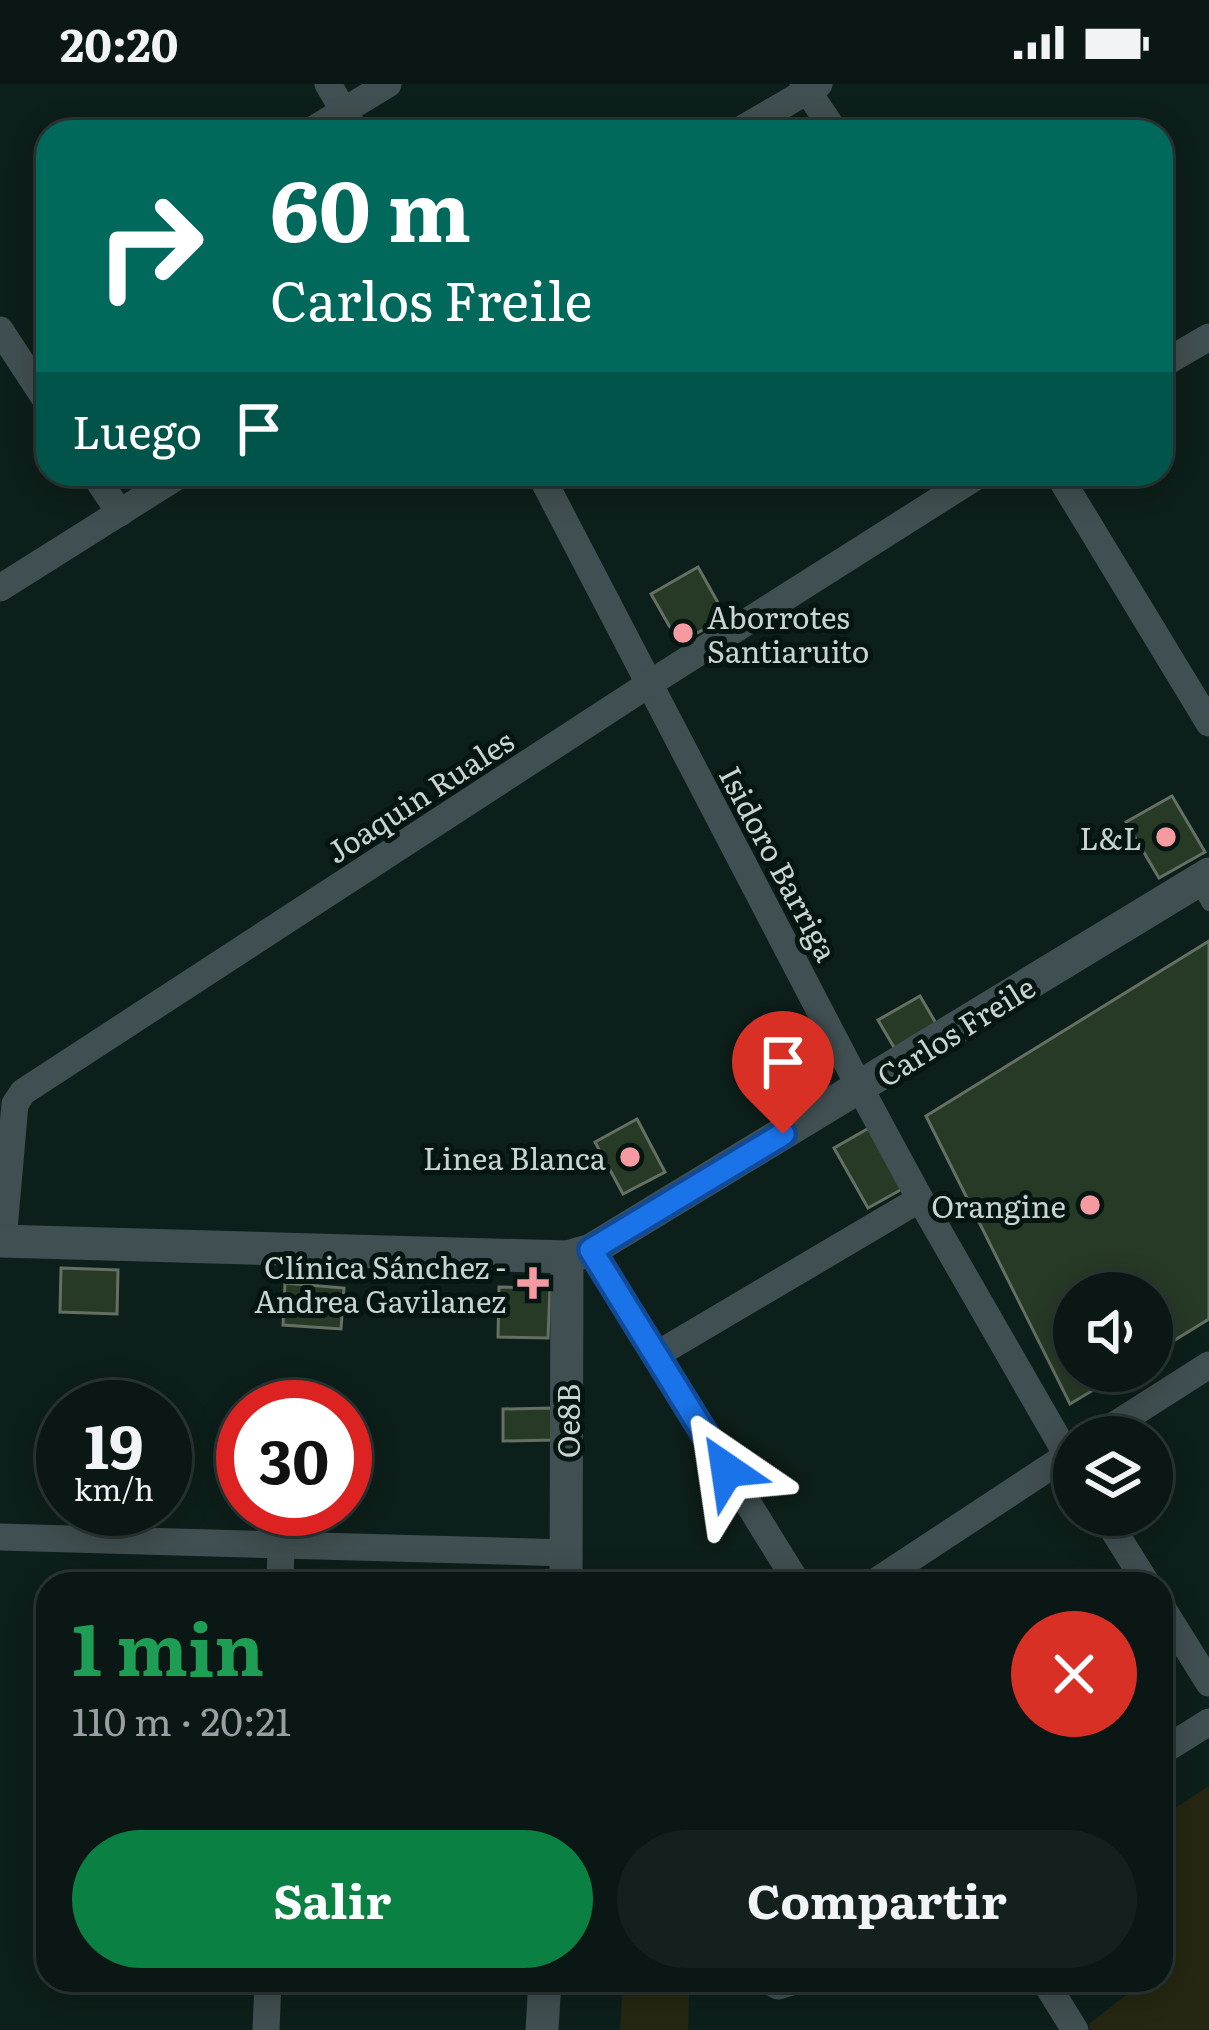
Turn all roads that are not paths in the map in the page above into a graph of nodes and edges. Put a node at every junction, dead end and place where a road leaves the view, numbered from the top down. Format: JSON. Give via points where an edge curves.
{"nodes":[{"id":1,"x":328,"y":84,"type":"edge"},
{"id":2,"x":388,"y":84,"type":"edge"},
{"id":3,"x":810,"y":86,"type":"edge"},
{"id":4,"x":349,"y":120,"type":"edge"},
{"id":5,"x":351,"y":120,"type":"edge"},
{"id":6,"x":756,"y":120,"type":"edge"},
{"id":7,"x":828,"y":120,"type":"edge"},
{"id":8,"x":0,"y":330,"type":"edge"},
{"id":9,"x":1209,"y":337,"type":"edge"},
{"id":10,"x":1173,"y":358,"type":"edge"},
{"id":11,"x":36,"y":385,"type":"edge"},
{"id":12,"x":102,"y":486,"type":"edge"},
{"id":13,"x":163,"y":486,"type":"edge"},
{"id":14,"x":545,"y":486,"type":"edge"},
{"id":15,"x":961,"y":486,"type":"edge"},
{"id":16,"x":1065,"y":486,"type":"edge"},
{"id":17,"x":120,"y":513,"type":"junction"},
{"id":18,"x":0,"y":588,"type":"edge"},
{"id":19,"x":649,"y":684,"type":"junction"},
{"id":20,"x":1209,"y":723,"type":"edge"},
{"id":21,"x":1205,"y":887,"type":"edge"},
{"id":22,"x":860,"y":1088,"type":"junction"},
{"id":23,"x":920,"y":1199,"type":"junction"},
{"id":24,"x":2,"y":1241,"type":"edge"},
{"id":25,"x":579,"y":1254,"type":"junction"},
{"id":26,"x":656,"y":1355,"type":"junction"},
{"id":27,"x":1209,"y":1365,"type":"edge"},
{"id":28,"x":1129,"y":1416,"type":"edge"},
{"id":29,"x":1053,"y":1426,"type":"edge"},
{"id":30,"x":1053,"y":1470,"type":"edge"},
{"id":31,"x":1117,"y":1536,"type":"edge"},
{"id":32,"x":0,"y":1537,"type":"edge"},
{"id":33,"x":281,"y":1546,"type":"junction"},
{"id":34,"x":567,"y":1569,"type":"edge"},
{"id":35,"x":280,"y":1572,"type":"edge"},
{"id":36,"x":791,"y":1572,"type":"edge"},
{"id":37,"x":891,"y":1572,"type":"edge"},
{"id":38,"x":1140,"y":1572,"type":"edge"},
{"id":39,"x":1173,"y":1625,"type":"edge"},
{"id":40,"x":1209,"y":1683,"type":"edge"},
{"id":41,"x":1209,"y":1722,"type":"edge"},
{"id":42,"x":1173,"y":1744,"type":"edge"},
{"id":43,"x":268,"y":1992,"type":"edge"},
{"id":44,"x":544,"y":1992,"type":"edge"},
{"id":45,"x":1051,"y":1992,"type":"edge"},
{"id":46,"x":266,"y":2030,"type":"edge"},
{"id":47,"x":542,"y":2030,"type":"edge"},
{"id":48,"x":1075,"y":2030,"type":"edge"}],
"edges":[{"from":1,"to":4,"type":"street"},
{"from":2,"to":5,"type":"street"},
{"from":3,"to":6,"type":"street"},
{"from":3,"to":7,"type":"street"},
{"from":8,"to":11,"type":"street"},
{"from":9,"to":10,"type":"street"},
{"from":12,"to":17,"type":"street"},
{"from":13,"to":17,"type":"street"},
{"from":14,"to":19,"type":"street","name":"Isidoro Barriga"},
{"from":15,"to":19,"type":"street","name":"Joaquin Ruales"},
{"from":16,"to":20,"type":"street"},
{"from":17,"to":18,"type":"street"},
{"from":19,"to":22,"type":"street","name":"Isidoro Barriga"},
{"from":19,"to":24,"type":"street","name":"Joaquin Ruales","via":[[23,1093],[15,1104]]},
{"from":21,"to":22,"type":"street","name":"Carlos Freile"},
{"from":22,"to":23,"type":"street","name":"Isidoro Barriga"},
{"from":22,"to":25,"type":"street","name":"Carlos Freile"},
{"from":23,"to":26,"type":"street"},
{"from":23,"to":29,"type":"street","name":"Isidoro Barriga"},
{"from":24,"to":25,"type":"street"},
{"from":25,"to":26,"type":"street"},
{"from":25,"to":34,"type":"street","name":"Oe8B"},
{"from":26,"to":36,"type":"street"},
{"from":27,"to":28,"type":"street"},
{"from":30,"to":37,"type":"street"},
{"from":31,"to":38,"type":"street"},
{"from":32,"to":33,"type":"street"},
{"from":33,"to":34,"type":"street"},
{"from":33,"to":35,"type":"street"},
{"from":39,"to":40,"type":"street"},
{"from":41,"to":42,"type":"street"},
{"from":43,"to":46,"type":"street"},
{"from":44,"to":47,"type":"street"},
{"from":45,"to":48,"type":"street"}]}
